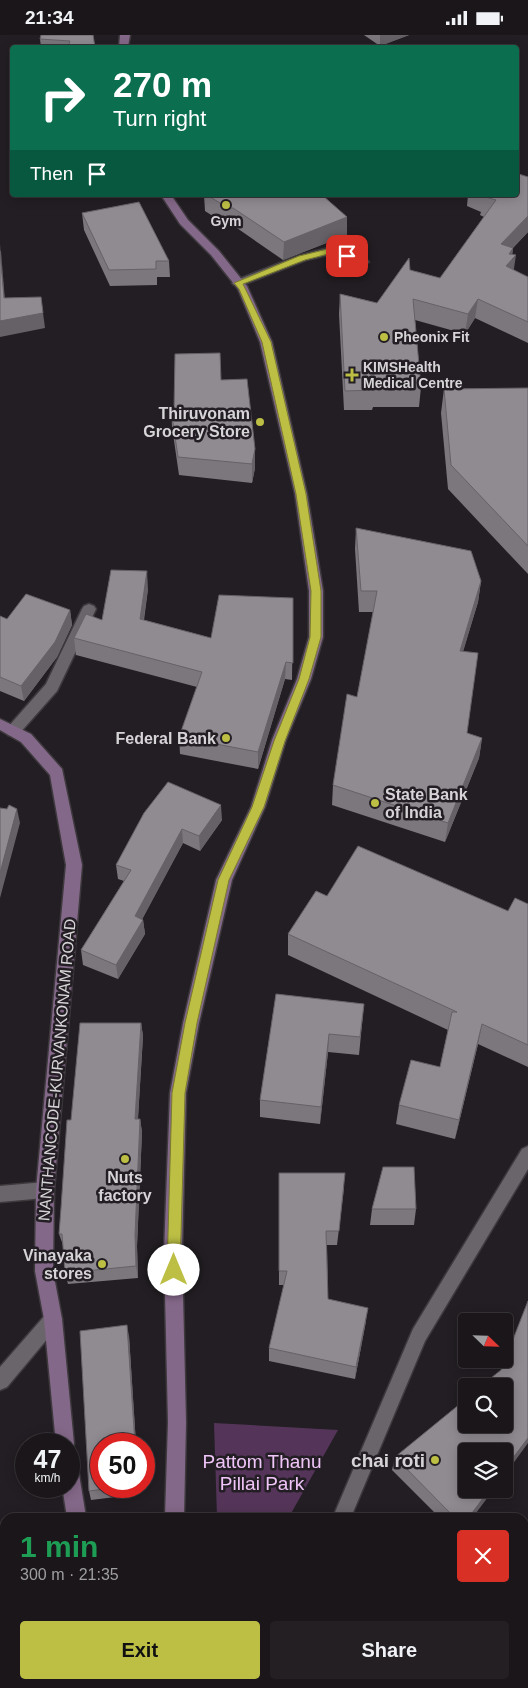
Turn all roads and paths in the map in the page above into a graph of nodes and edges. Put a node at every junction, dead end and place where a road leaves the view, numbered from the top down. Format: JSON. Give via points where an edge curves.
{"nodes":[{"id":1,"x":167,"y":197,"type":"edge"},
{"id":2,"x":363,"y":262,"type":"dead end"},
{"id":3,"x":238,"y":283,"type":"junction"},
{"id":4,"x":89,"y":609,"type":"dead end"},
{"id":5,"x":6,"y":728,"type":"edge"},
{"id":6,"x":528,"y":1154,"type":"edge"},
{"id":7,"x":44,"y":1190,"type":"junction"},
{"id":8,"x":0,"y":1194,"type":"edge"},
{"id":9,"x":53,"y":1319,"type":"junction"},
{"id":10,"x":0,"y":1381,"type":"edge"},
{"id":11,"x":64,"y":1433,"type":"edge"},
{"id":12,"x":73,"y":1498,"type":"edge"},
{"id":13,"x":76,"y":1513,"type":"edge"},
{"id":14,"x":175,"y":1513,"type":"edge"},
{"id":15,"x":344,"y":1513,"type":"edge"}],
"edges":[{"from":1,"to":3,"type":"main road","via":[[184,222]]},
{"from":2,"to":3,"type":"street","via":[[332,250]]},
{"from":3,"to":14,"type":"main road","via":[[266,342],[301,494],[316,591],[316,637],[258,807],[224,880],[178,1093],[173,1251],[177,1422]]},
{"from":4,"to":5,"type":"street","via":[[52,687]]},
{"from":5,"to":7,"type":"main road","name":"NANTHANCODE-KURVANKONAM ROAD","via":[[26,738],[57,773],[74,865]]},
{"from":6,"to":15,"type":"street","via":[[419,1335]]},
{"from":7,"to":8,"type":"street"},
{"from":7,"to":9,"type":"main road","name":"NANTHANCODE-KURVANKONAM ROAD","via":[[44,1271]]},
{"from":9,"to":10,"type":"street"},
{"from":9,"to":11,"type":"main road","name":"NANTHANCODE-KURVANKONAM ROAD"},
{"from":12,"to":13,"type":"main road"}]}
